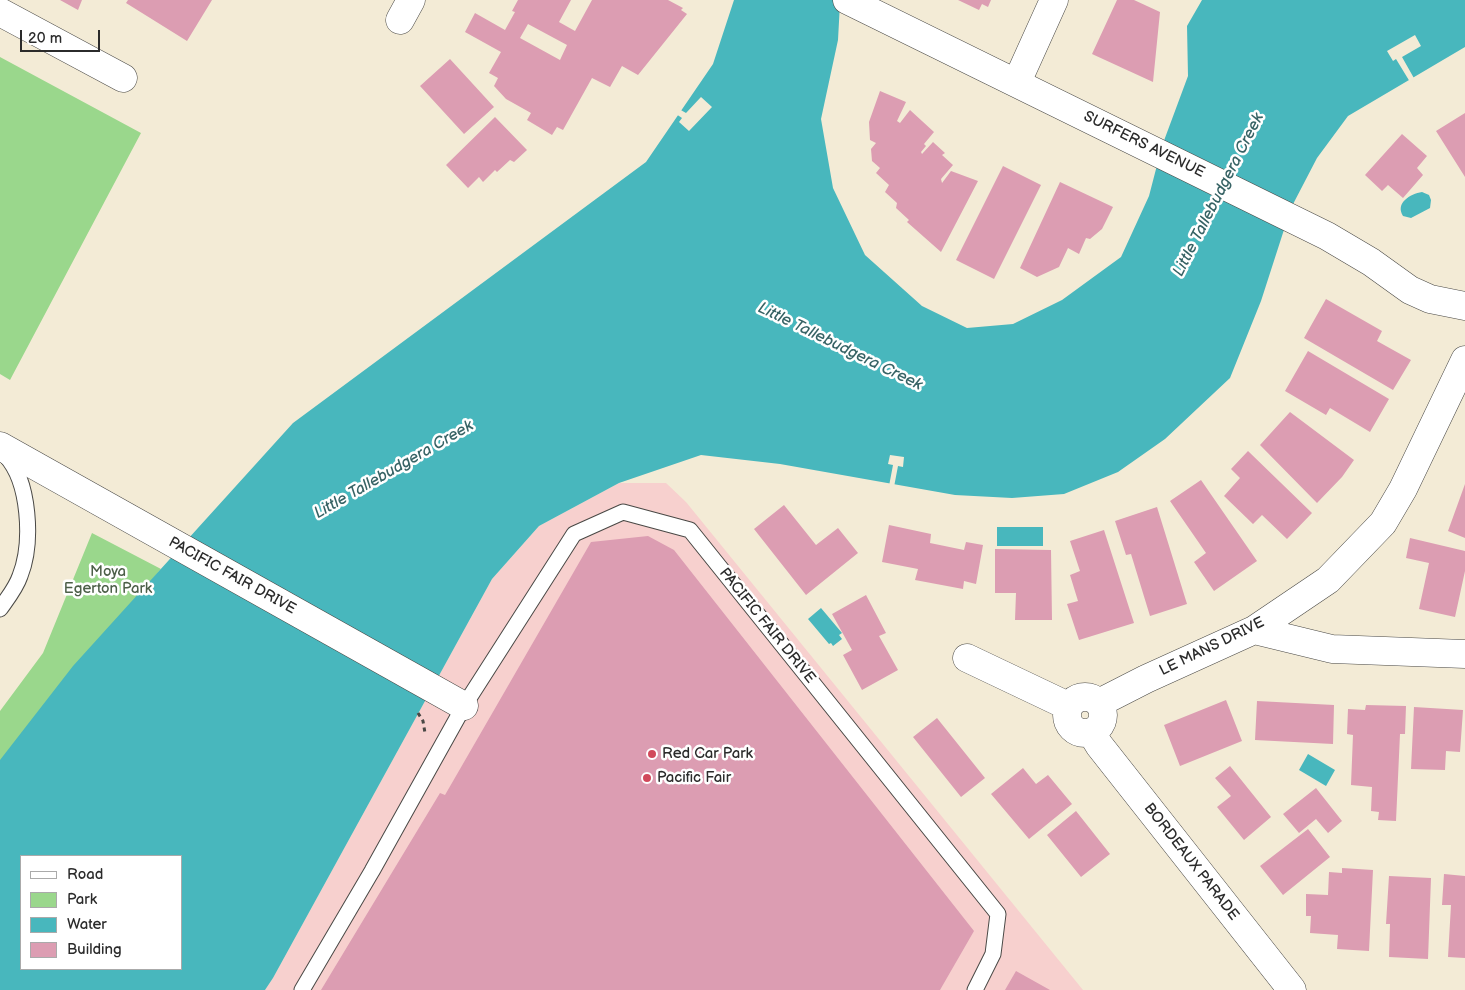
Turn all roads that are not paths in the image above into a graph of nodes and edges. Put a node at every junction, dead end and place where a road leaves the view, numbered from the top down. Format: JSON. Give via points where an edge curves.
{"nodes":[{"id":1,"x":848,"y":0,"type":"edge"},
{"id":2,"x":1054,"y":0,"type":"edge"},
{"id":3,"x":0,"y":12,"type":"edge"},
{"id":4,"x":123,"y":78,"type":"dead end"},
{"id":5,"x":1017,"y":82,"type":"junction"},
{"id":6,"x":1465,"y":306,"type":"edge"},
{"id":7,"x":1465,"y":360,"type":"edge"},
{"id":8,"x":0,"y":448,"type":"edge"},
{"id":9,"x":0,"y":609,"type":"edge"},
{"id":10,"x":1254,"y":630,"type":"junction"},
{"id":11,"x":1465,"y":654,"type":"edge"},
{"id":12,"x":966,"y":658,"type":"dead end"},
{"id":13,"x":1098,"y":703,"type":"junction"},
{"id":14,"x":464,"y":706,"type":"junction"},
{"id":15,"x":1068,"y":706,"type":"junction"},
{"id":16,"x":1092,"y":732,"type":"junction"},
{"id":17,"x":302,"y":990,"type":"edge"},
{"id":18,"x":975,"y":990,"type":"edge"},
{"id":19,"x":1292,"y":990,"type":"edge"}],
"edges":[{"from":1,"to":5,"type":"street","name":"SURFERS AVENUE"},
{"from":2,"to":5,"type":"street"},
{"from":3,"to":4,"type":"street"},
{"from":5,"to":6,"type":"street","name":"SURFERS AVENUE","via":[[1327,236],[1410,290],[1430,299]]},
{"from":7,"to":10,"type":"street","name":"LE MANS DRIVE","via":[[1403,490],[1383,523],[1328,580]]},
{"from":8,"to":9,"type":"lane","via":[[19,475],[28,541],[20,579]]},
{"from":8,"to":14,"type":"street","name":"PACIFIC FAIR DRIVE"},
{"from":10,"to":11,"type":"street","via":[[1332,649]]},
{"from":10,"to":13,"type":"street","name":"LE MANS DRIVE"},
{"from":12,"to":15,"type":"street"},
{"from":13,"to":15,"type":"street","via":[[1082,697]]},
{"from":13,"to":16,"type":"street","via":[[1103,710],[1103,719]]},
{"from":14,"to":17,"type":"lane","name":"PACIFIC FAIR DRIVE"},
{"from":14,"to":18,"type":"lane","name":"PACIFIC FAIR DRIVE","via":[[574,534],[623,512],[690,530],[998,914],[993,954]]},
{"from":15,"to":16,"type":"street","via":[[1068,724],[1083,734]]},
{"from":16,"to":19,"type":"street","name":"BORDEAUX PARADE"}]}
